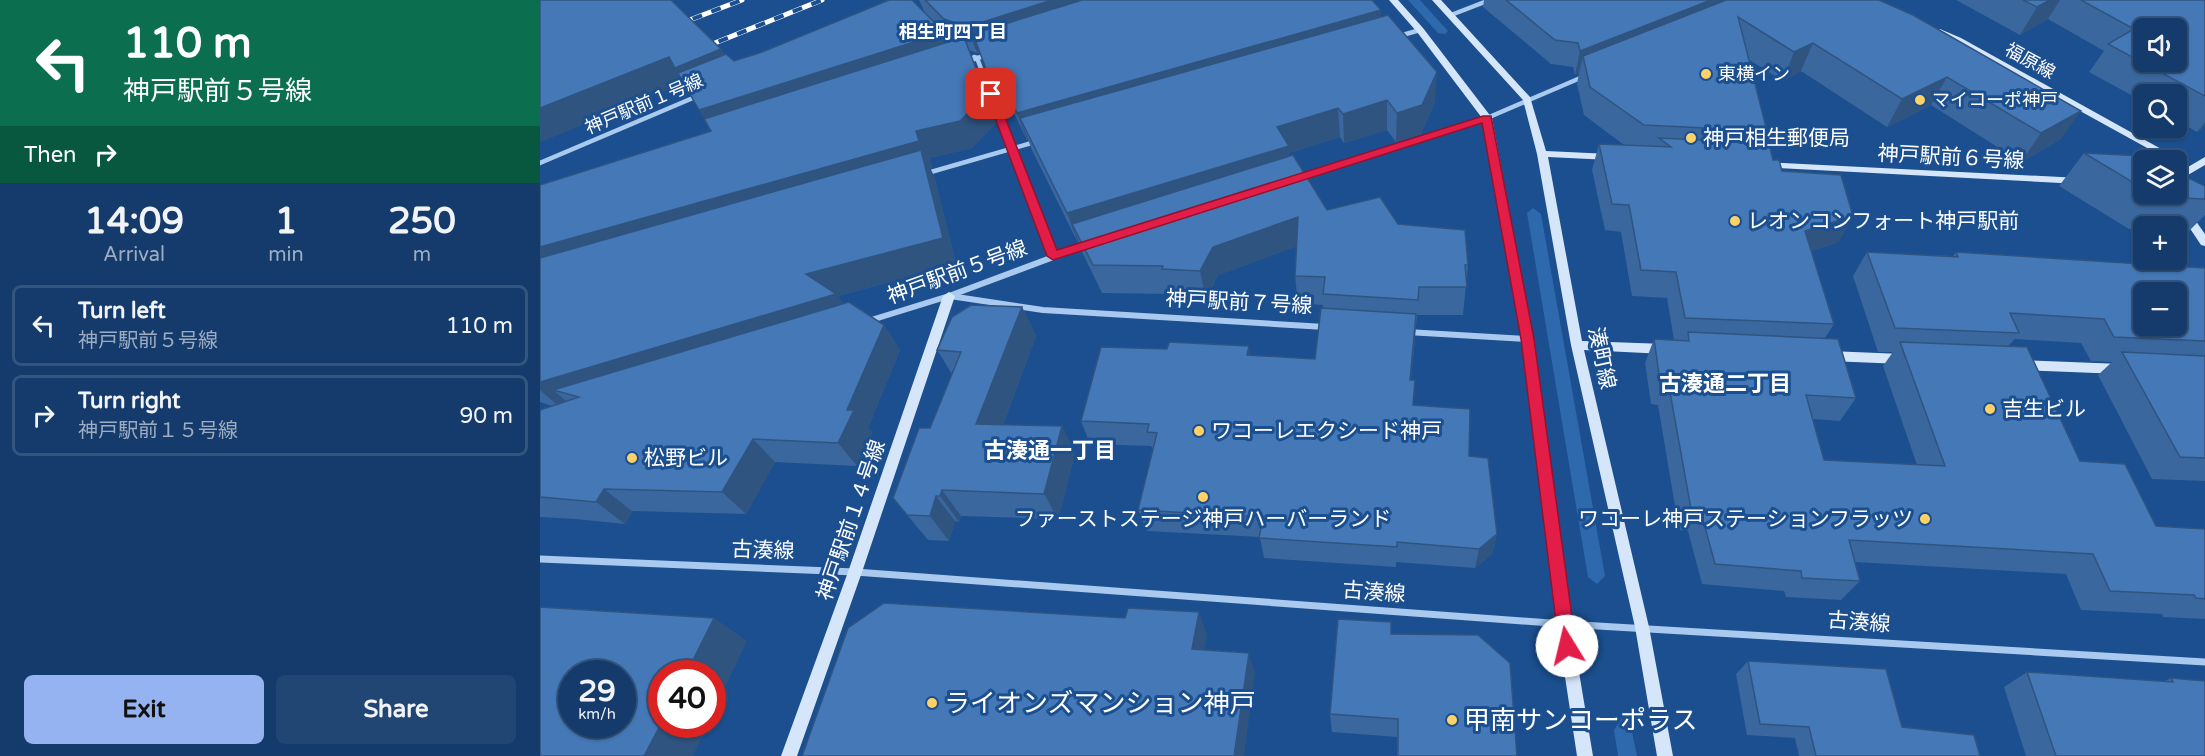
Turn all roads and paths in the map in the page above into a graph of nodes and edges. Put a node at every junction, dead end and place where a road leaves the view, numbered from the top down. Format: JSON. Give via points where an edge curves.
{"nodes":[{"id":1,"x":1393,"y":0,"type":"edge"},
{"id":2,"x":1436,"y":0,"type":"edge"},
{"id":3,"x":1490,"y":0,"type":"edge"},
{"id":4,"x":1451,"y":15,"type":"junction"},
{"id":5,"x":1926,"y":26,"type":"edge"},
{"id":6,"x":1420,"y":30,"type":"junction"},
{"id":7,"x":1397,"y":36,"type":"edge"},
{"id":8,"x":969,"y":55,"type":"edge"},
{"id":9,"x":988,"y":55,"type":"edge"},
{"id":10,"x":977,"y":58,"type":"junction"},
{"id":11,"x":955,"y":66,"type":"edge"},
{"id":12,"x":1591,"y":73,"type":"edge"},
{"id":13,"x":703,"y":94,"type":"edge"},
{"id":14,"x":1527,"y":99,"type":"junction"},
{"id":15,"x":1487,"y":118,"type":"junction"},
{"id":16,"x":1046,"y":138,"type":"edge"},
{"id":17,"x":1012,"y":148,"type":"junction"},
{"id":18,"x":2156,"y":150,"type":"edge"},
{"id":19,"x":1542,"y":154,"type":"junction"},
{"id":20,"x":1624,"y":158,"type":"edge"},
{"id":21,"x":2205,"y":160,"type":"edge"},
{"id":22,"x":540,"y":163,"type":"edge"},
{"id":23,"x":1754,"y":165,"type":"edge"},
{"id":24,"x":2187,"y":166,"type":"edge"},
{"id":25,"x":2192,"y":169,"type":"junction"},
{"id":26,"x":2187,"y":172,"type":"edge"},
{"id":27,"x":920,"y":175,"type":"edge"},
{"id":28,"x":2205,"y":177,"type":"edge"},
{"id":29,"x":1293,"y":180,"type":"edge"},
{"id":30,"x":2096,"y":182,"type":"edge"},
{"id":31,"x":2179,"y":204,"type":"edge"},
{"id":32,"x":1099,"y":241,"type":"edge"},
{"id":33,"x":2205,"y":242,"type":"edge"},
{"id":34,"x":1053,"y":256,"type":"junction"},
{"id":35,"x":950,"y":296,"type":"junction"},
{"id":36,"x":858,"y":324,"type":"edge"},
{"id":37,"x":1338,"y":328,"type":"edge"},
{"id":38,"x":1397,"y":331,"type":"edge"},
{"id":39,"x":1527,"y":339,"type":"junction"},
{"id":40,"x":1576,"y":345,"type":"junction"},
{"id":41,"x":1683,"y":349,"type":"edge"},
{"id":42,"x":1812,"y":355,"type":"edge"},
{"id":43,"x":1918,"y":360,"type":"edge"},
{"id":44,"x":2013,"y":365,"type":"edge"},
{"id":45,"x":2138,"y":370,"type":"edge"},
{"id":46,"x":540,"y":559,"type":"edge"},
{"id":47,"x":855,"y":572,"type":"junction"},
{"id":48,"x":1564,"y":624,"type":"junction"},
{"id":49,"x":1642,"y":627,"type":"junction"},
{"id":50,"x":2205,"y":662,"type":"edge"},
{"id":51,"x":789,"y":756,"type":"edge"},
{"id":52,"x":1585,"y":756,"type":"edge"},
{"id":53,"x":1665,"y":756,"type":"edge"}],
"edges":[{"from":1,"to":6,"type":"street"},
{"from":2,"to":4,"type":"street","name":"湊町線"},
{"from":3,"to":4,"type":"street"},
{"from":4,"to":14,"type":"street","name":"湊町線"},
{"from":5,"to":18,"type":"street","name":"福原線"},
{"from":6,"to":7,"type":"street"},
{"from":6,"to":15,"type":"street"},
{"from":8,"to":10,"type":"street"},
{"from":9,"to":10,"type":"street"},
{"from":10,"to":11,"type":"street"},
{"from":10,"to":17,"type":"street"},
{"from":12,"to":14,"type":"street"},
{"from":13,"to":22,"type":"street","name":"神戸駅前１号線"},
{"from":14,"to":15,"type":"street"},
{"from":14,"to":19,"type":"street","name":"湊町線"},
{"from":15,"to":29,"type":"street"},
{"from":15,"to":39,"type":"street"},
{"from":16,"to":17,"type":"street"},
{"from":17,"to":27,"type":"street"},
{"from":17,"to":34,"type":"street"},
{"from":19,"to":20,"type":"street"},
{"from":19,"to":40,"type":"street","name":"湊町線"},
{"from":21,"to":25,"type":"street"},
{"from":23,"to":30,"type":"street","name":"神戸駅前６号線"},
{"from":24,"to":25,"type":"street","name":"福原線"},
{"from":25,"to":26,"type":"street"},
{"from":25,"to":28,"type":"street","name":"福原線"},
{"from":31,"to":33,"type":"street"},
{"from":32,"to":34,"type":"street","name":"神戸駅前５号線"},
{"from":34,"to":35,"type":"street","name":"神戸駅前５号線"},
{"from":35,"to":36,"type":"street","name":"神戸駅前５号線"},
{"from":35,"to":37,"type":"street","name":"神戸駅前７号線","via":[[1043,310]]},
{"from":35,"to":47,"type":"street","name":"神戸駅前１４号線"},
{"from":38,"to":39,"type":"street"},
{"from":39,"to":48,"type":"street"},
{"from":40,"to":41,"type":"street"},
{"from":40,"to":49,"type":"street","name":"湊町線"},
{"from":42,"to":43,"type":"street"},
{"from":44,"to":45,"type":"street"},
{"from":46,"to":47,"type":"street","name":"古湊線"},
{"from":47,"to":48,"type":"street","name":"古湊線"},
{"from":47,"to":51,"type":"street","name":"神戸駅前１４号線"},
{"from":48,"to":49,"type":"street","name":"古湊線"},
{"from":48,"to":52,"type":"street"},
{"from":49,"to":50,"type":"street","name":"古湊線"},
{"from":49,"to":53,"type":"street","name":"湊町線"}]}
